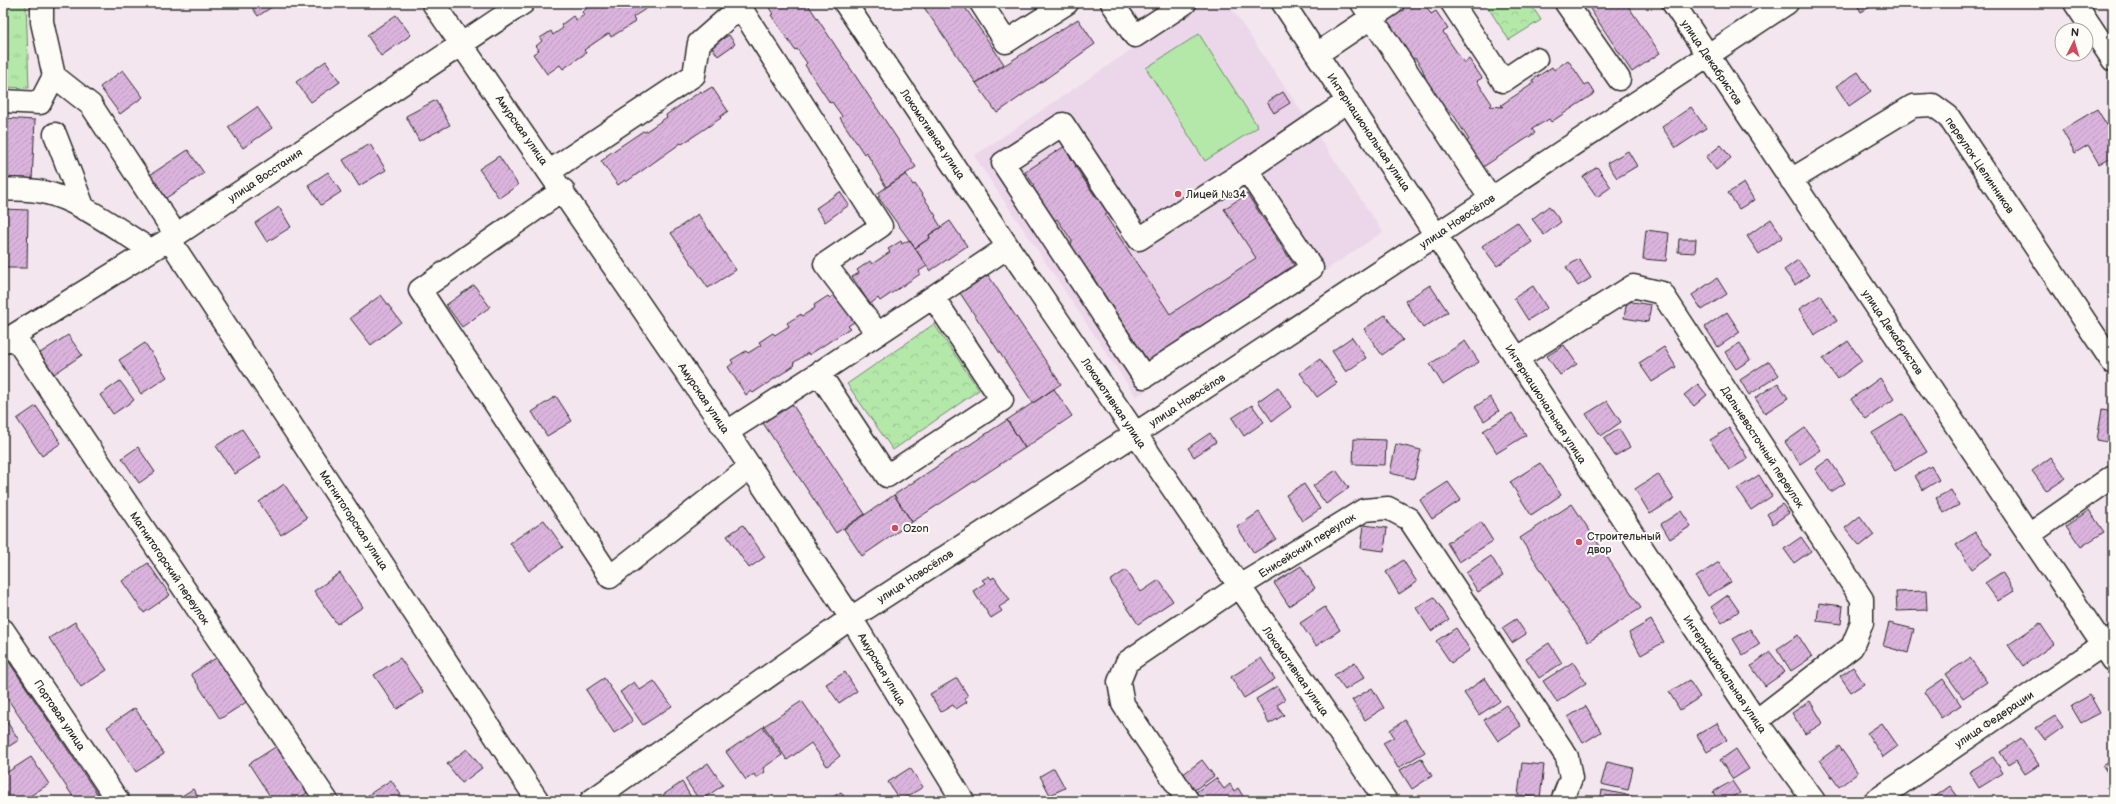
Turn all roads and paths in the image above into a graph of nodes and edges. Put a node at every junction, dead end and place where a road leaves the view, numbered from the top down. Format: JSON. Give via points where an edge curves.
{"nodes":[{"id":1,"x":42,"y":3,"type":"edge"},
{"id":2,"x":433,"y":3,"type":"edge"},
{"id":3,"x":523,"y":3,"type":"edge"},
{"id":4,"x":845,"y":3,"type":"edge"},
{"id":5,"x":981,"y":3,"type":"edge"},
{"id":6,"x":1067,"y":3,"type":"edge"},
{"id":7,"x":1112,"y":3,"type":"edge"},
{"id":8,"x":1185,"y":3,"type":"edge"},
{"id":9,"x":1283,"y":3,"type":"edge"},
{"id":10,"x":1393,"y":3,"type":"edge"},
{"id":11,"x":1452,"y":3,"type":"edge"},
{"id":12,"x":1566,"y":3,"type":"edge"},
{"id":13,"x":1673,"y":3,"type":"edge"},
{"id":14,"x":1787,"y":3,"type":"edge"},
{"id":15,"x":2075,"y":3,"type":"edge"},
{"id":16,"x":740,"y":5,"type":"edge"},
{"id":17,"x":1367,"y":10,"type":"edge"},
{"id":18,"x":462,"y":44,"type":"junction"},
{"id":19,"x":1317,"y":54,"type":"junction"},
{"id":20,"x":1708,"y":56,"type":"junction"},
{"id":21,"x":1536,"y":59,"type":"dead end"},
{"id":22,"x":2113,"y":60,"type":"edge"},
{"id":23,"x":54,"y":76,"type":"junction"},
{"id":24,"x":1619,"y":79,"type":"dead end"},
{"id":25,"x":3,"y":101,"type":"edge"},
{"id":26,"x":1348,"y":101,"type":"junction"},
{"id":27,"x":55,"y":134,"type":"dead end"},
{"id":28,"x":1247,"y":170,"type":"junction"},
{"id":29,"x":550,"y":172,"type":"junction"},
{"id":30,"x":1791,"y":180,"type":"junction"},
{"id":31,"x":3,"y":189,"type":"edge"},
{"id":32,"x":563,"y":190,"type":"junction"},
{"id":33,"x":1490,"y":198,"type":"junction"},
{"id":34,"x":84,"y":209,"type":"junction"},
{"id":35,"x":1437,"y":235,"type":"junction"},
{"id":36,"x":173,"y":237,"type":"junction"},
{"id":37,"x":1008,"y":247,"type":"junction"},
{"id":38,"x":151,"y":250,"type":"junction"},
{"id":39,"x":933,"y":297,"type":"junction"},
{"id":40,"x":878,"y":334,"type":"junction"},
{"id":41,"x":8,"y":339,"type":"edge"},
{"id":42,"x":1516,"y":359,"type":"junction"},
{"id":43,"x":2113,"y":363,"type":"edge"},
{"id":44,"x":819,"y":373,"type":"junction"},
{"id":45,"x":727,"y":432,"type":"junction"},
{"id":46,"x":1135,"y":434,"type":"junction"},
{"id":47,"x":750,"y":467,"type":"junction"},
{"id":48,"x":2113,"y":476,"type":"edge"},
{"id":49,"x":2029,"y":535,"type":"junction"},
{"id":50,"x":1238,"y":587,"type":"junction"},
{"id":51,"x":851,"y":618,"type":"junction"},
{"id":52,"x":3,"y":630,"type":"edge"},
{"id":53,"x":2110,"y":648,"type":"edge"},
{"id":54,"x":1756,"y":721,"type":"junction"},
{"id":55,"x":957,"y":799,"type":"edge"},
{"id":56,"x":118,"y":801,"type":"edge"},
{"id":57,"x":327,"y":801,"type":"edge"},
{"id":58,"x":538,"y":801,"type":"edge"},
{"id":59,"x":591,"y":801,"type":"edge"},
{"id":60,"x":1188,"y":801,"type":"edge"},
{"id":61,"x":1386,"y":801,"type":"edge"},
{"id":62,"x":1562,"y":801,"type":"edge"},
{"id":63,"x":1814,"y":801,"type":"edge"},
{"id":64,"x":1875,"y":801,"type":"edge"}],
"edges":[{"from":1,"to":23,"type":"street","via":[[42,22]]},
{"from":2,"to":18,"type":"street","name":"Амурская улица"},
{"from":3,"to":18,"type":"street","name":"улица Восстания"},
{"from":4,"to":37,"type":"street","name":"Локомотивная улица"},
{"from":5,"to":6,"type":"street","via":[[1006,42]]},
{"from":7,"to":8,"type":"street","via":[[1134,36]]},
{"from":9,"to":19,"type":"street","name":"Интернациональная улица"},
{"from":10,"to":17,"type":"street"},
{"from":11,"to":21,"type":"street","via":[[1503,81]]},
{"from":12,"to":24,"type":"street"},
{"from":13,"to":20,"type":"street","name":"улица Декабристов"},
{"from":14,"to":20,"type":"street","name":"улица Новосёлов"},
{"from":15,"to":22,"type":"street"},
{"from":16,"to":29,"type":"street","via":[[699,43],[694,75]]},
{"from":16,"to":40,"type":"street","via":[[881,226],[825,264]]},
{"from":17,"to":19,"type":"street"},
{"from":17,"to":33,"type":"street"},
{"from":18,"to":29,"type":"street","name":"Амурская улица"},
{"from":18,"to":36,"type":"street","name":"улица Восстания"},
{"from":19,"to":26,"type":"street","name":"Интернациональная улица"},
{"from":20,"to":30,"type":"street","name":"улица Декабристов"},
{"from":20,"to":33,"type":"street","name":"улица Новосёлов"},
{"from":23,"to":25,"type":"street","via":[[40,103]]},
{"from":23,"to":36,"type":"street","name":"Магнитогорская улица","via":[[91,105]]},
{"from":26,"to":28,"type":"street"},
{"from":26,"to":35,"type":"street","name":"Интернациональная улица"},
{"from":27,"to":34,"type":"street"},
{"from":28,"to":28,"type":"street","via":[[1139,239],[1063,124],[1003,163],[1144,377],[1312,268]]},
{"from":29,"to":32,"type":"street","name":"Амурская улица"},
{"from":30,"to":43,"type":"street","name":"переулок Целинников","via":[[1913,106],[1933,105],[1948,116]]},
{"from":30,"to":49,"type":"street","name":"улица Декабристов"},
{"from":31,"to":34,"type":"street","via":[[42,191]]},
{"from":32,"to":45,"type":"street","name":"Амурская улица"},
{"from":32,"to":47,"type":"street","via":[[420,290],[610,577]]},
{"from":33,"to":35,"type":"street","name":"улица Новосёлов"},
{"from":34,"to":38,"type":"street"},
{"from":35,"to":42,"type":"street","name":"Интернациональная улица"},
{"from":35,"to":46,"type":"street","name":"улица Новосёлов"},
{"from":36,"to":38,"type":"street","name":"улица Восстания"},
{"from":36,"to":58,"type":"street","name":"Магнитогорская улица"},
{"from":37,"to":39,"type":"street"},
{"from":37,"to":46,"type":"street","name":"Локомотивная улица"},
{"from":38,"to":41,"type":"street","name":"улица Восстания"},
{"from":39,"to":40,"type":"street"},
{"from":39,"to":44,"type":"street","via":[[1002,400],[887,476]]},
{"from":40,"to":44,"type":"street"},
{"from":41,"to":57,"type":"street","name":"Магнитогорский переулок"},
{"from":42,"to":54,"type":"street","name":"Интернациональная улица"},
{"from":42,"to":54,"type":"street","name":"Дальневосточный переулок","via":[[1634,286],[1662,293],[1862,599],[1862,623],[1852,647]]},
{"from":44,"to":45,"type":"street"},
{"from":45,"to":47,"type":"street","name":"Амурская улица"},
{"from":46,"to":50,"type":"street","name":"Локомотивная улица"},
{"from":46,"to":51,"type":"street","name":"улица Новосёлов"},
{"from":47,"to":51,"type":"street","name":"Амурская улица"},
{"from":48,"to":49,"type":"street"},
{"from":49,"to":53,"type":"street","name":"улица Декабристов"},
{"from":50,"to":60,"type":"street","name":"Енисейский переулок","via":[[1127,662],[1119,682],[1123,704]]},
{"from":50,"to":61,"type":"street","name":"Локомотивная улица"},
{"from":50,"to":62,"type":"street","name":"Енисейский переулок","via":[[1364,510],[1388,508],[1409,519],[1567,757],[1571,778]]},
{"from":51,"to":55,"type":"street","name":"Амурская улица"},
{"from":51,"to":59,"type":"street","name":"улица Новосёлов"},
{"from":52,"to":56,"type":"street","name":"Портовая улица"},
{"from":53,"to":64,"type":"street","name":"улица Федерации"},
{"from":54,"to":63,"type":"street","name":"Интернациональная улица"}]}
